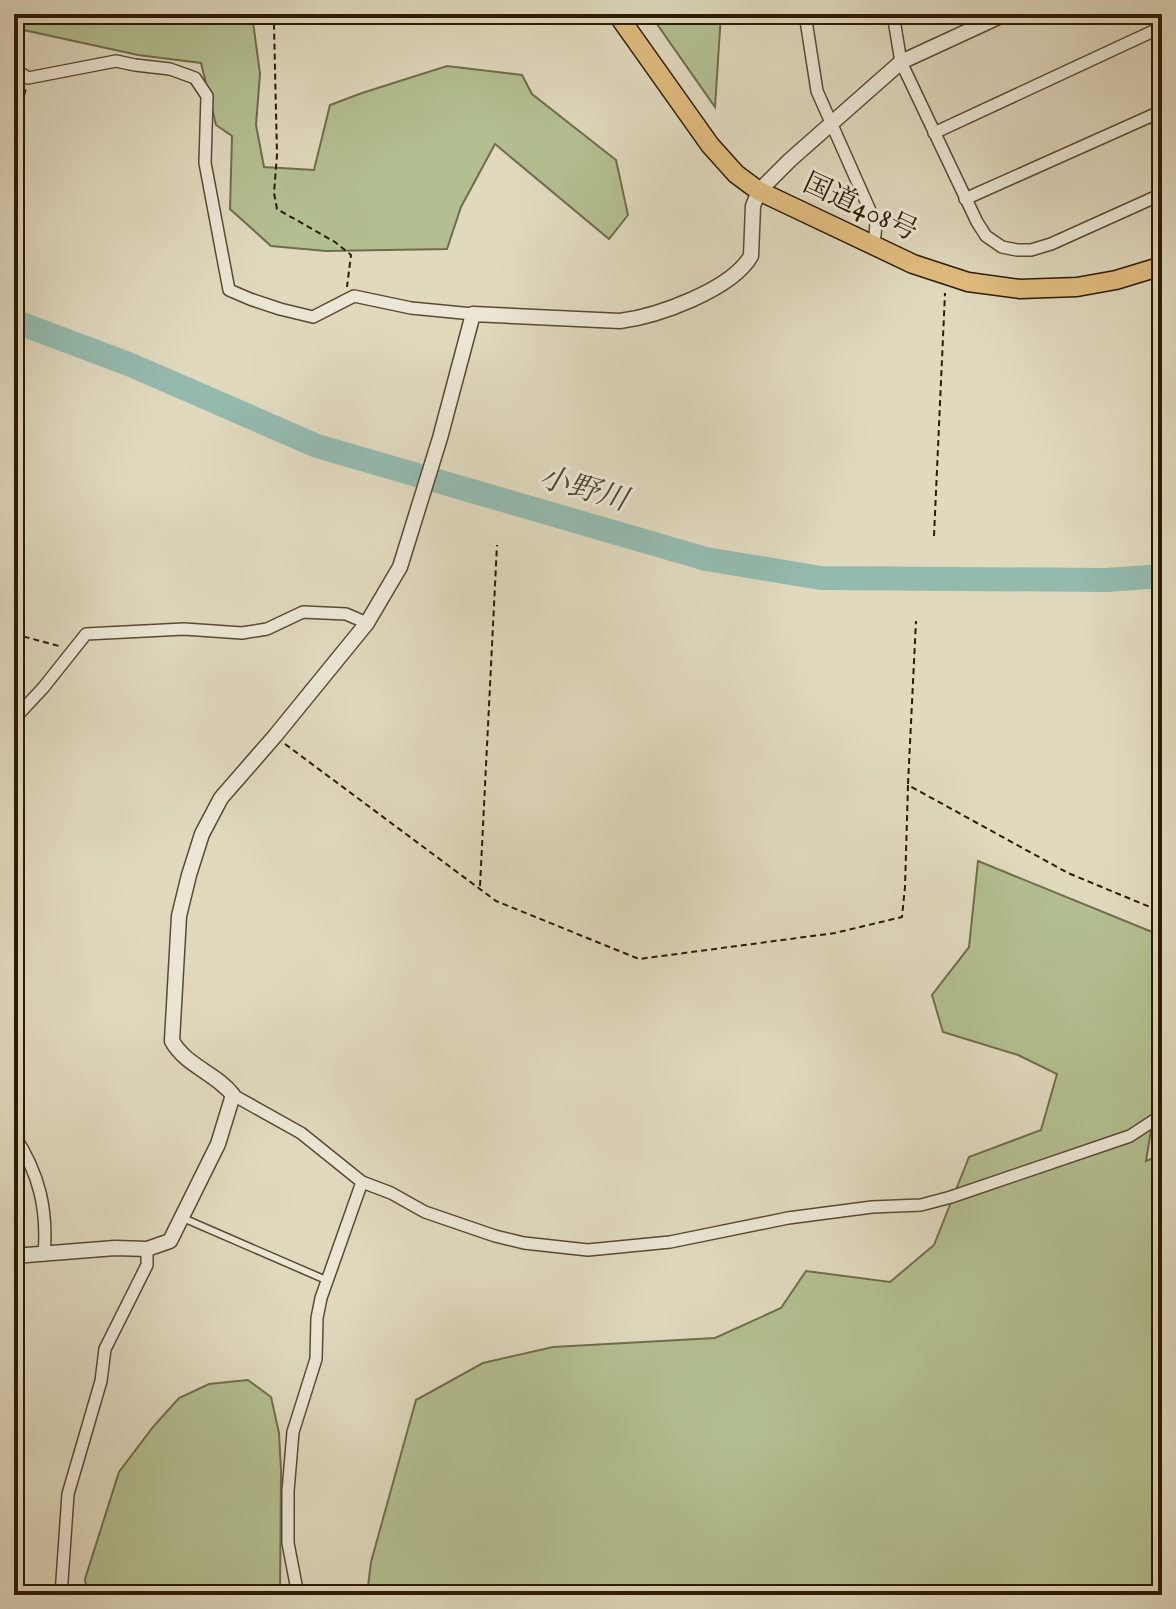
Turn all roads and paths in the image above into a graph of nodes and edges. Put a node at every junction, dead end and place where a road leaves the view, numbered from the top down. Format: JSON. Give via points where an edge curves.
{"nodes":[{"id":1,"x":277,"y":14,"type":"edge"},
{"id":2,"x":617,"y":14,"type":"edge"},
{"id":3,"x":805,"y":14,"type":"edge"},
{"id":4,"x":893,"y":14,"type":"edge"},
{"id":5,"x":1005,"y":14,"type":"edge"},
{"id":6,"x":1162,"y":27,"type":"edge"},
{"id":7,"x":901,"y":62,"type":"junction"},
{"id":8,"x":14,"y":69,"type":"edge"},
{"id":9,"x":28,"y":78,"type":"junction"},
{"id":10,"x":1162,"y":111,"type":"edge"},
{"id":11,"x":830,"y":123,"type":"junction"},
{"id":12,"x":934,"y":133,"type":"junction"},
{"id":13,"x":14,"y":134,"type":"edge"},
{"id":14,"x":759,"y":191,"type":"junction"},
{"id":15,"x":1162,"y":194,"type":"edge"},
{"id":16,"x":965,"y":199,"type":"junction"},
{"id":17,"x":874,"y":246,"type":"junction"},
{"id":18,"x":1162,"y":266,"type":"edge"},
{"id":19,"x":946,"y":276,"type":"junction"},
{"id":20,"x":349,"y":299,"type":"junction"},
{"id":21,"x":473,"y":314,"type":"junction"},
{"id":22,"x":934,"y":536,"type":"dead end"},
{"id":23,"x":497,"y":545,"type":"dead end"},
{"id":24,"x":916,"y":621,"type":"dead end"},
{"id":25,"x":367,"y":623,"type":"junction"},
{"id":26,"x":14,"y":634,"type":"edge"},
{"id":27,"x":73,"y":649,"type":"junction"},
{"id":28,"x":14,"y":719,"type":"edge"},
{"id":29,"x":275,"y":736,"type":"junction"},
{"id":30,"x":908,"y":785,"type":"junction"},
{"id":31,"x":480,"y":888,"type":"junction"},
{"id":32,"x":1162,"y":912,"type":"edge"},
{"id":33,"x":233,"y":1095,"type":"junction"},
{"id":34,"x":1162,"y":1115,"type":"edge"},
{"id":35,"x":14,"y":1135,"type":"edge"},
{"id":36,"x":362,"y":1182,"type":"junction"},
{"id":37,"x":183,"y":1218,"type":"junction"},
{"id":38,"x":147,"y":1249,"type":"junction"},
{"id":39,"x":44,"y":1255,"type":"junction"},
{"id":40,"x":14,"y":1256,"type":"edge"},
{"id":41,"x":326,"y":1281,"type":"junction"},
{"id":42,"x":61,"y":1595,"type":"edge"},
{"id":43,"x":298,"y":1595,"type":"edge"}],
"edges":[{"from":1,"to":20,"type":"path","via":[[277,209],[351,255]]},
{"from":2,"to":14,"type":"highway","name":"国道408号","via":[[710,145]]},
{"from":3,"to":11,"type":"street","via":[[817,91]]},
{"from":4,"to":7,"type":"street"},
{"from":5,"to":7,"type":"street"},
{"from":6,"to":12,"type":"street"},
{"from":7,"to":11,"type":"street"},
{"from":7,"to":12,"type":"street"},
{"from":8,"to":9,"type":"street"},
{"from":9,"to":13,"type":"path"},
{"from":9,"to":20,"type":"street","via":[[116,61],[195,78],[207,96],[205,163],[229,290],[313,317]]},
{"from":10,"to":16,"type":"street"},
{"from":11,"to":14,"type":"street"},
{"from":11,"to":17,"type":"street","via":[[876,224]]},
{"from":12,"to":16,"type":"street"},
{"from":14,"to":17,"type":"highway","name":"国道408号"},
{"from":14,"to":21,"type":"street","via":[[747,263],[730,279],[664,310],[620,321]]},
{"from":15,"to":16,"type":"street","via":[[1031,250],[1002,247],[986,236]]},
{"from":17,"to":19,"type":"highway","name":"国道408号"},
{"from":18,"to":19,"type":"highway","name":"国道408号","via":[[1116,280],[1049,289],[994,287]]},
{"from":19,"to":22,"type":"path"},
{"from":20,"to":21,"type":"street"},
{"from":21,"to":25,"type":"street","via":[[400,567]]},
{"from":23,"to":31,"type":"path"},
{"from":24,"to":30,"type":"path"},
{"from":25,"to":27,"type":"street","via":[[346,614],[303,612],[267,629],[242,633],[184,629],[86,634]]},
{"from":25,"to":29,"type":"street"},
{"from":26,"to":27,"type":"path"},
{"from":27,"to":28,"type":"street"},
{"from":29,"to":31,"type":"path"},
{"from":29,"to":33,"type":"street","via":[[221,798],[202,834],[179,916],[172,1041]]},
{"from":30,"to":31,"type":"path","via":[[902,917],[875,924],[639,959],[496,901]]},
{"from":30,"to":32,"type":"path","via":[[1068,873]]},
{"from":33,"to":36,"type":"street","via":[[301,1133]]},
{"from":33,"to":37,"type":"street","via":[[218,1144]]},
{"from":34,"to":36,"type":"street","via":[[1130,1136],[921,1205],[788,1218],[670,1242],[588,1250],[495,1236],[425,1212]]},
{"from":35,"to":39,"type":"street","via":[[30,1159],[40,1192]]},
{"from":36,"to":41,"type":"street"},
{"from":37,"to":38,"type":"street","via":[[170,1241]]},
{"from":37,"to":41,"type":"lane"},
{"from":38,"to":39,"type":"street"},
{"from":38,"to":42,"type":"street","via":[[147,1265],[105,1349],[101,1381],[68,1494]]},
{"from":39,"to":40,"type":"street"},
{"from":41,"to":43,"type":"street","via":[[317,1318],[316,1359],[293,1432],[290,1462],[288,1543]]}]}
